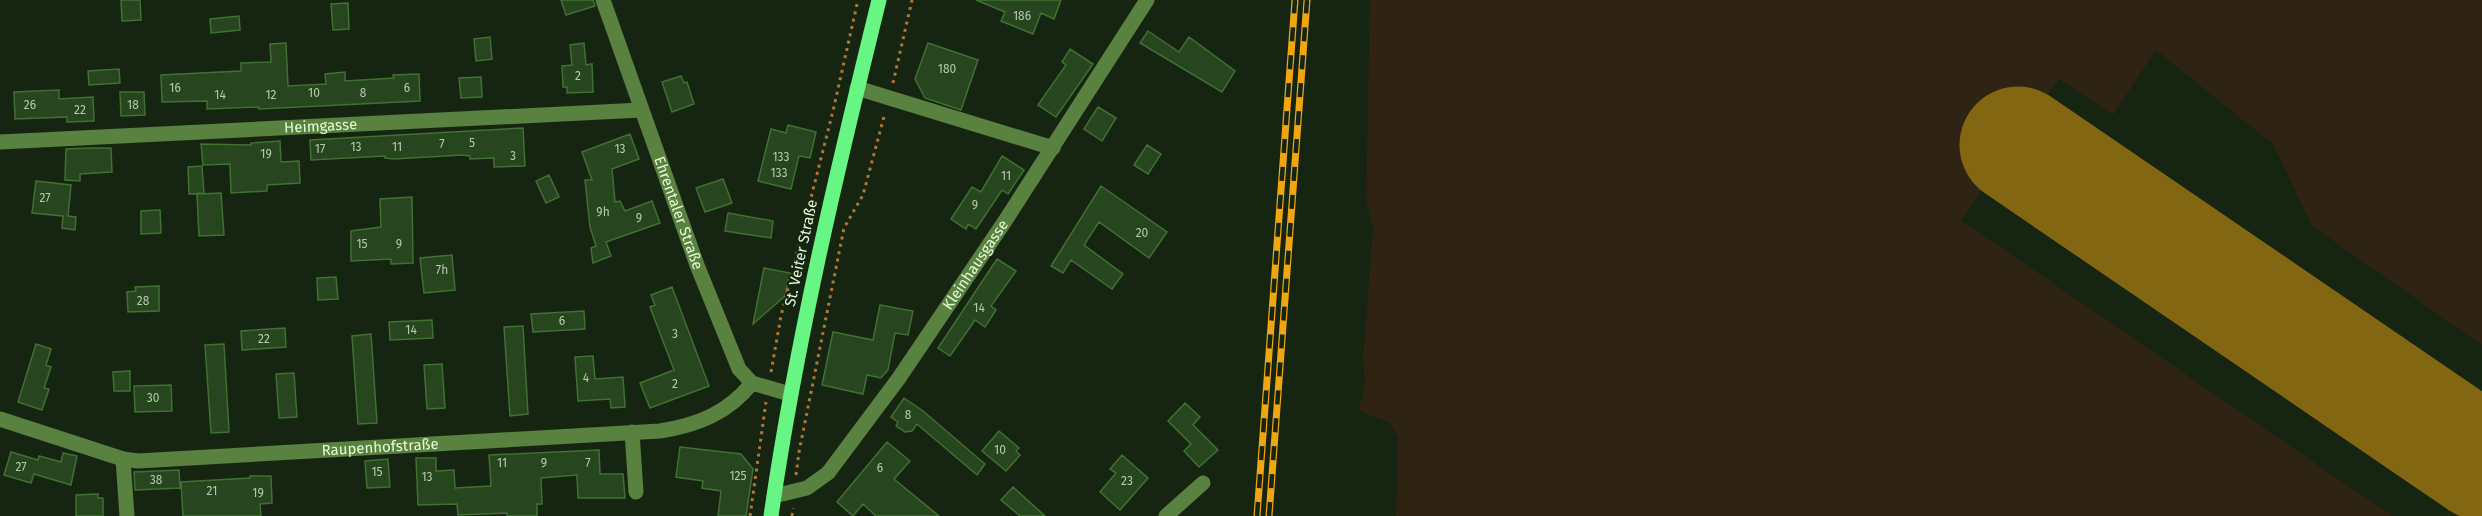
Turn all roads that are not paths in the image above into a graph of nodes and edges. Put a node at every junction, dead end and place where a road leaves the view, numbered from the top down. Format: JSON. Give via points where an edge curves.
{"nodes":[{"id":1,"x":603,"y":0,"type":"edge"},
{"id":2,"x":879,"y":0,"type":"edge"},
{"id":3,"x":1147,"y":0,"type":"edge"},
{"id":4,"x":857,"y":88,"type":"junction"},
{"id":5,"x":641,"y":110,"type":"junction"},
{"id":6,"x":0,"y":142,"type":"edge"},
{"id":7,"x":1053,"y":148,"type":"junction"},
{"id":8,"x":752,"y":383,"type":"junction"},
{"id":9,"x":790,"y":394,"type":"junction"},
{"id":10,"x":0,"y":419,"type":"edge"},
{"id":11,"x":632,"y":432,"type":"junction"},
{"id":12,"x":123,"y":459,"type":"junction"},
{"id":13,"x":1203,"y":483,"type":"dead end"},
{"id":14,"x":636,"y":492,"type":"dead end"},
{"id":15,"x":774,"y":496,"type":"junction"},
{"id":16,"x":127,"y":516,"type":"edge"},
{"id":17,"x":771,"y":516,"type":"edge"},
{"id":18,"x":1166,"y":516,"type":"edge"}],
"edges":[{"from":1,"to":5,"type":"street","name":"Ehrentaler Straße"},
{"from":2,"to":4,"type":"main road","name":"St. Veiter Straße"},
{"from":3,"to":7,"type":"street","name":"Kleinhausgasse"},
{"from":4,"to":7,"type":"street"},
{"from":4,"to":9,"type":"main road","name":"St. Veiter Straße"},
{"from":5,"to":6,"type":"street","name":"Heimgasse"},
{"from":5,"to":8,"type":"street","name":"Ehrentaler Straße","via":[[731,353]]},
{"from":7,"to":15,"type":"street","name":"Kleinhausgasse","via":[[899,378],[828,473],[807,488]]},
{"from":8,"to":9,"type":"street"},
{"from":8,"to":11,"type":"street","name":"Raupenhofstraße","via":[[732,405],[717,414],[680,428]]},
{"from":9,"to":15,"type":"main road","name":"St. Veiter Straße"},
{"from":10,"to":12,"type":"street","name":"Raupenhofstraße"},
{"from":11,"to":12,"type":"street","name":"Raupenhofstraße"},
{"from":11,"to":14,"type":"street"},
{"from":12,"to":16,"type":"street"},
{"from":13,"to":18,"type":"street"},
{"from":15,"to":17,"type":"main road","name":"St. Veiter Straße"}]}
